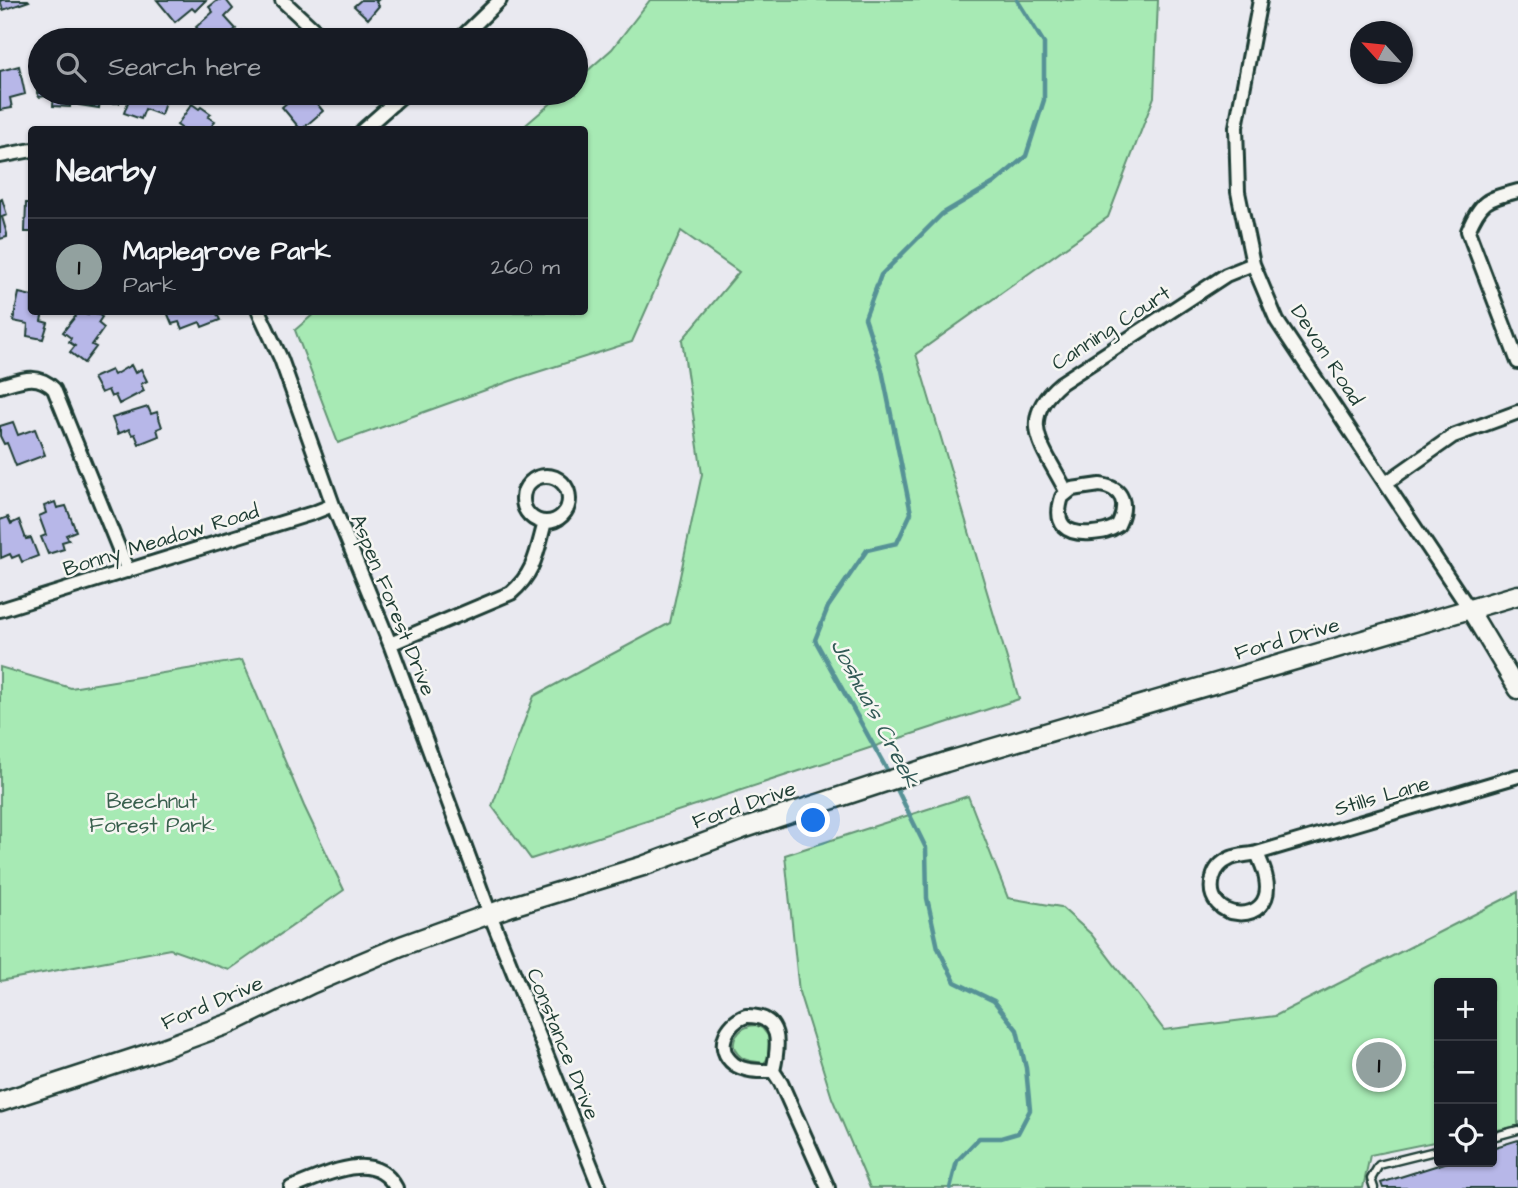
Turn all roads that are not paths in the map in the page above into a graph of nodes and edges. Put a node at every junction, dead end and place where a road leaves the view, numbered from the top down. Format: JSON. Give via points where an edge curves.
{"nodes":[{"id":1,"x":282,"y":0,"type":"edge"},
{"id":2,"x":500,"y":0,"type":"edge"},
{"id":3,"x":1260,"y":0,"type":"edge"},
{"id":4,"x":312,"y":28,"type":"edge"},
{"id":5,"x":471,"y":28,"type":"edge"},
{"id":6,"x":392,"y":105,"type":"edge"},
{"id":7,"x":368,"y":126,"type":"edge"},
{"id":8,"x":28,"y":151,"type":"edge"},
{"id":9,"x":0,"y":156,"type":"edge"},
{"id":10,"x":1518,"y":191,"type":"edge"},
{"id":11,"x":1253,"y":264,"type":"junction"},
{"id":12,"x":260,"y":315,"type":"edge"},
{"id":13,"x":1518,"y":362,"type":"edge"},
{"id":14,"x":0,"y":386,"type":"edge"},
{"id":15,"x":1518,"y":412,"type":"edge"},
{"id":16,"x":1385,"y":484,"type":"junction"},
{"id":17,"x":1066,"y":491,"type":"junction"},
{"id":18,"x":333,"y":505,"type":"junction"},
{"id":19,"x":545,"y":522,"type":"dead end"},
{"id":20,"x":128,"y":572,"type":"junction"},
{"id":21,"x":1518,"y":595,"type":"edge"},
{"id":22,"x":0,"y":610,"type":"edge"},
{"id":23,"x":1470,"y":610,"type":"junction"},
{"id":24,"x":390,"y":644,"type":"junction"},
{"id":25,"x":1518,"y":690,"type":"edge"},
{"id":26,"x":1518,"y":776,"type":"edge"},
{"id":27,"x":1257,"y":853,"type":"junction"},
{"id":28,"x":490,"y":914,"type":"junction"},
{"id":29,"x":773,"y":1071,"type":"junction"},
{"id":30,"x":0,"y":1102,"type":"edge"},
{"id":31,"x":1518,"y":1130,"type":"edge"},
{"id":32,"x":1497,"y":1136,"type":"edge"},
{"id":33,"x":1434,"y":1151,"type":"edge"},
{"id":34,"x":291,"y":1188,"type":"edge"},
{"id":35,"x":396,"y":1188,"type":"edge"},
{"id":36,"x":600,"y":1188,"type":"edge"},
{"id":37,"x":828,"y":1188,"type":"edge"},
{"id":38,"x":1374,"y":1188,"type":"edge"}],
"edges":[{"from":1,"to":4,"type":"street"},
{"from":2,"to":5,"type":"street"},
{"from":3,"to":11,"type":"street","name":"Devon Road","via":[[1236,128],[1237,192]]},
{"from":6,"to":7,"type":"street"},
{"from":8,"to":9,"type":"street"},
{"from":10,"to":13,"type":"street","via":[[1493,198],[1478,209],[1468,231]]},
{"from":11,"to":16,"type":"street","name":"Devon Road","via":[[1278,321]]},
{"from":11,"to":17,"type":"street","name":"Canning Court","via":[[1226,275],[1046,395],[1036,418],[1037,432]]},
{"from":12,"to":18,"type":"street","name":"Aspen Forest Drive","via":[[281,359]]},
{"from":14,"to":20,"type":"street","via":[[29,377],[54,389]]},
{"from":15,"to":16,"type":"street","via":[[1453,436]]},
{"from":16,"to":23,"type":"street","name":"Devon Road"},
{"from":17,"to":17,"type":"street","via":[[1059,509],[1067,529],[1079,534],[1105,532],[1118,525],[1124,504],[1116,490],[1100,485]]},
{"from":18,"to":20,"type":"street","name":"Bonny Meadow Road"},
{"from":18,"to":24,"type":"street","name":"Aspen Forest Drive"},
{"from":19,"to":24,"type":"street","via":[[532,568],[511,593]]},
{"from":20,"to":22,"type":"street","name":"Bonny Meadow Road"},
{"from":21,"to":23,"type":"main road","name":"Ford Drive"},
{"from":23,"to":25,"type":"street","name":"Devon Road"},
{"from":23,"to":28,"type":"main road","name":"Ford Drive","via":[[946,762]]},
{"from":24,"to":28,"type":"street","name":"Aspen Forest Drive"},
{"from":26,"to":27,"type":"street","name":"Stills Lane"},
{"from":27,"to":27,"type":"street","name":"Stills Lane","via":[[1230,859],[1216,870],[1211,888],[1226,911],[1245,914],[1262,904],[1266,878]]},
{"from":28,"to":30,"type":"main road","name":"Ford Drive","via":[[336,973],[231,1023]]},
{"from":28,"to":36,"type":"street","name":"Constance Drive"},
{"from":29,"to":29,"type":"street","via":[[742,1068],[728,1058],[724,1041],[731,1024],[746,1016],[771,1024],[778,1040]]},
{"from":29,"to":37,"type":"street"},
{"from":31,"to":32,"type":"lane"},
{"from":33,"to":38,"type":"lane","via":[[1379,1165],[1371,1179]]},
{"from":34,"to":35,"type":"street","via":[[362,1166],[388,1175]]}]}
